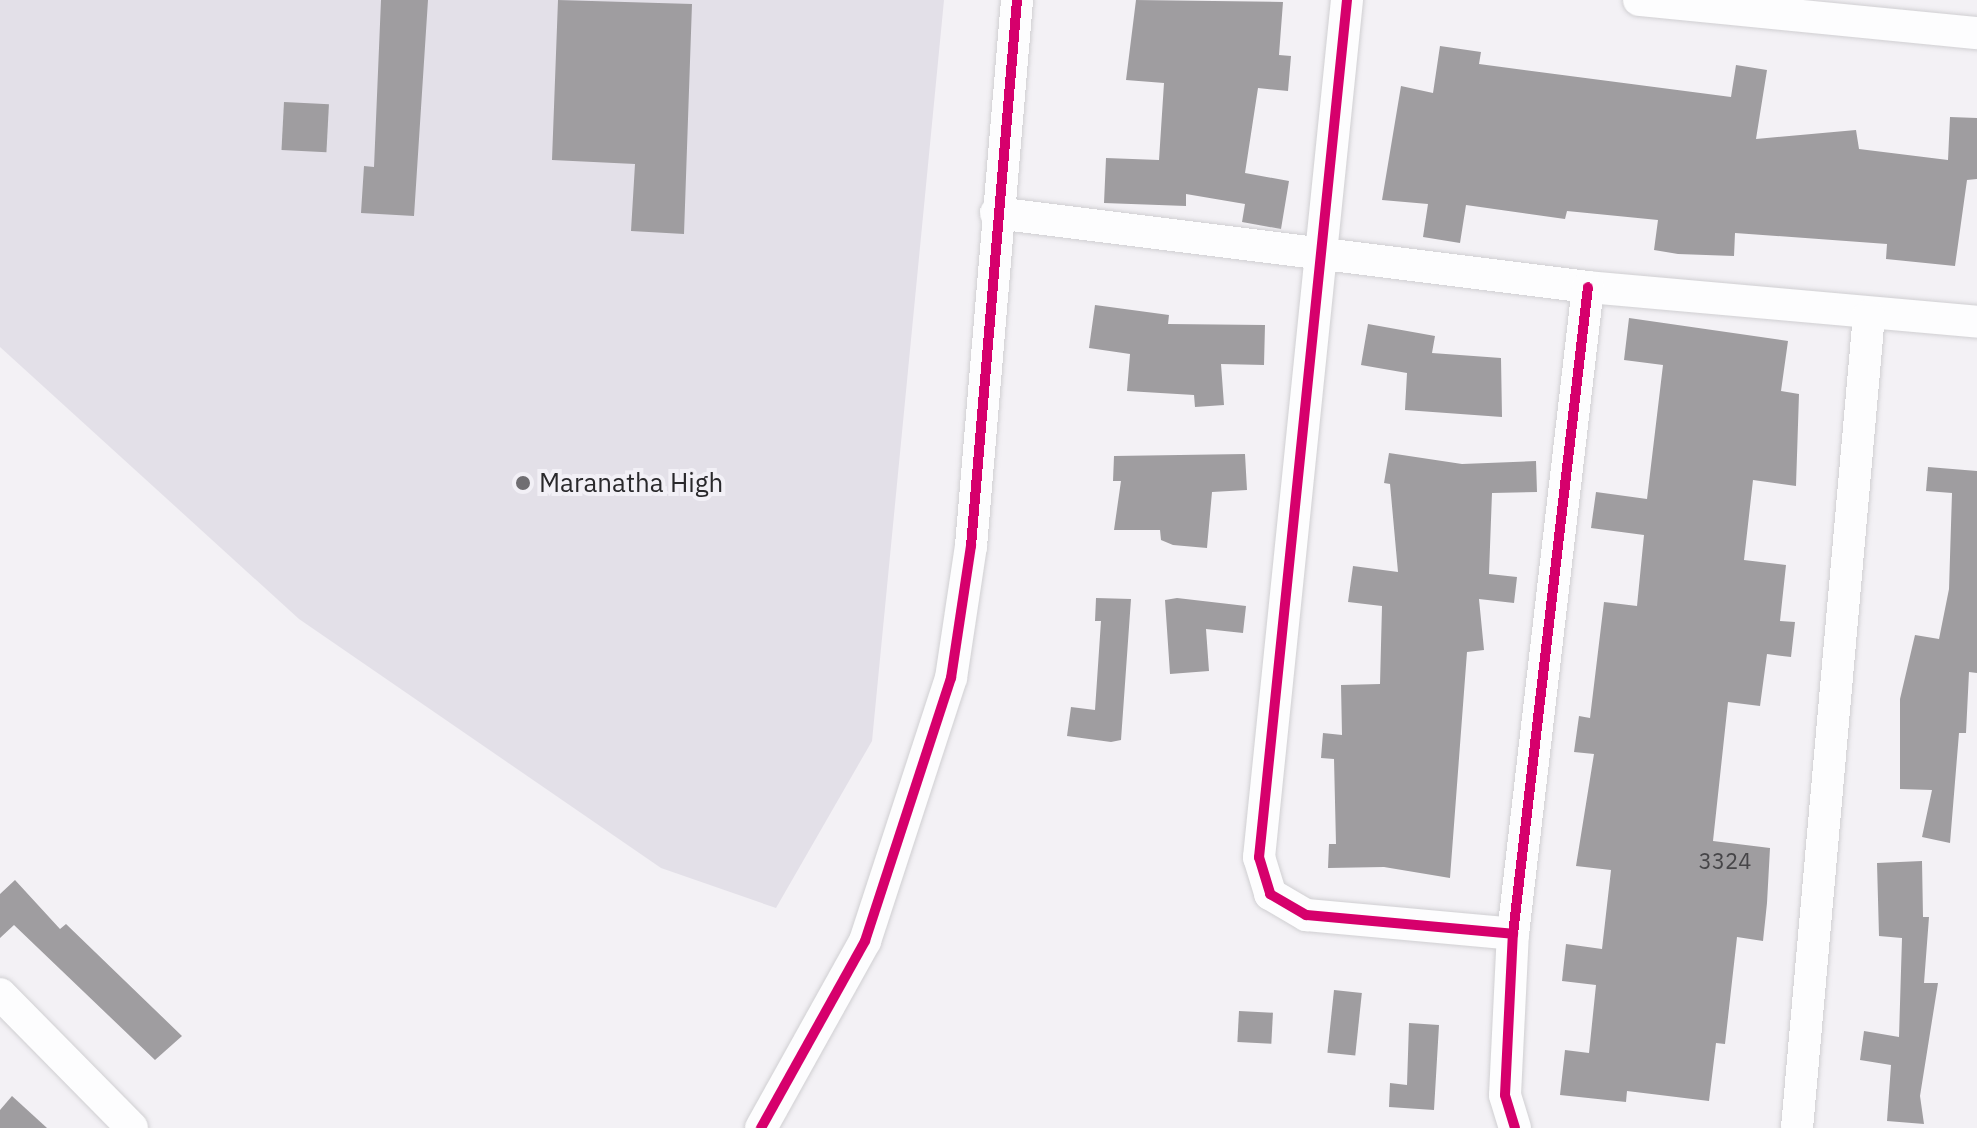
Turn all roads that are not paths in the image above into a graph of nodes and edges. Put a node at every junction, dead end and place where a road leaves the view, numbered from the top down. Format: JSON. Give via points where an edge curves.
{"nodes":[{"id":1,"x":1017,"y":0,"type":"edge"},
{"id":2,"x":1347,"y":0,"type":"edge"},
{"id":3,"x":1639,"y":0,"type":"edge"},
{"id":4,"x":1977,"y":33,"type":"edge"},
{"id":5,"x":996,"y":213,"type":"junction"},
{"id":6,"x":1325,"y":253,"type":"junction"},
{"id":7,"x":1588,"y":287,"type":"junction"},
{"id":8,"x":1869,"y":315,"type":"junction"},
{"id":9,"x":1977,"y":322,"type":"edge"},
{"id":10,"x":1513,"y":934,"type":"junction"},
{"id":11,"x":0,"y":994,"type":"edge"},
{"id":12,"x":132,"y":1128,"type":"edge"},
{"id":13,"x":761,"y":1128,"type":"edge"},
{"id":14,"x":1515,"y":1128,"type":"edge"},
{"id":15,"x":1797,"y":1128,"type":"edge"}],
"edges":[{"from":1,"to":5,"type":"street"},
{"from":2,"to":6,"type":"street"},
{"from":3,"to":4,"type":"street"},
{"from":5,"to":6,"type":"street"},
{"from":5,"to":13,"type":"street","via":[[971,546],[951,678],[865,941]]},
{"from":6,"to":7,"type":"street"},
{"from":6,"to":10,"type":"street","via":[[1259,857],[1270,894],[1306,915]]},
{"from":7,"to":8,"type":"street"},
{"from":7,"to":10,"type":"street"},
{"from":8,"to":9,"type":"street"},
{"from":8,"to":15,"type":"street"},
{"from":10,"to":14,"type":"street","via":[[1505,1095]]},
{"from":11,"to":12,"type":"street"}]}
